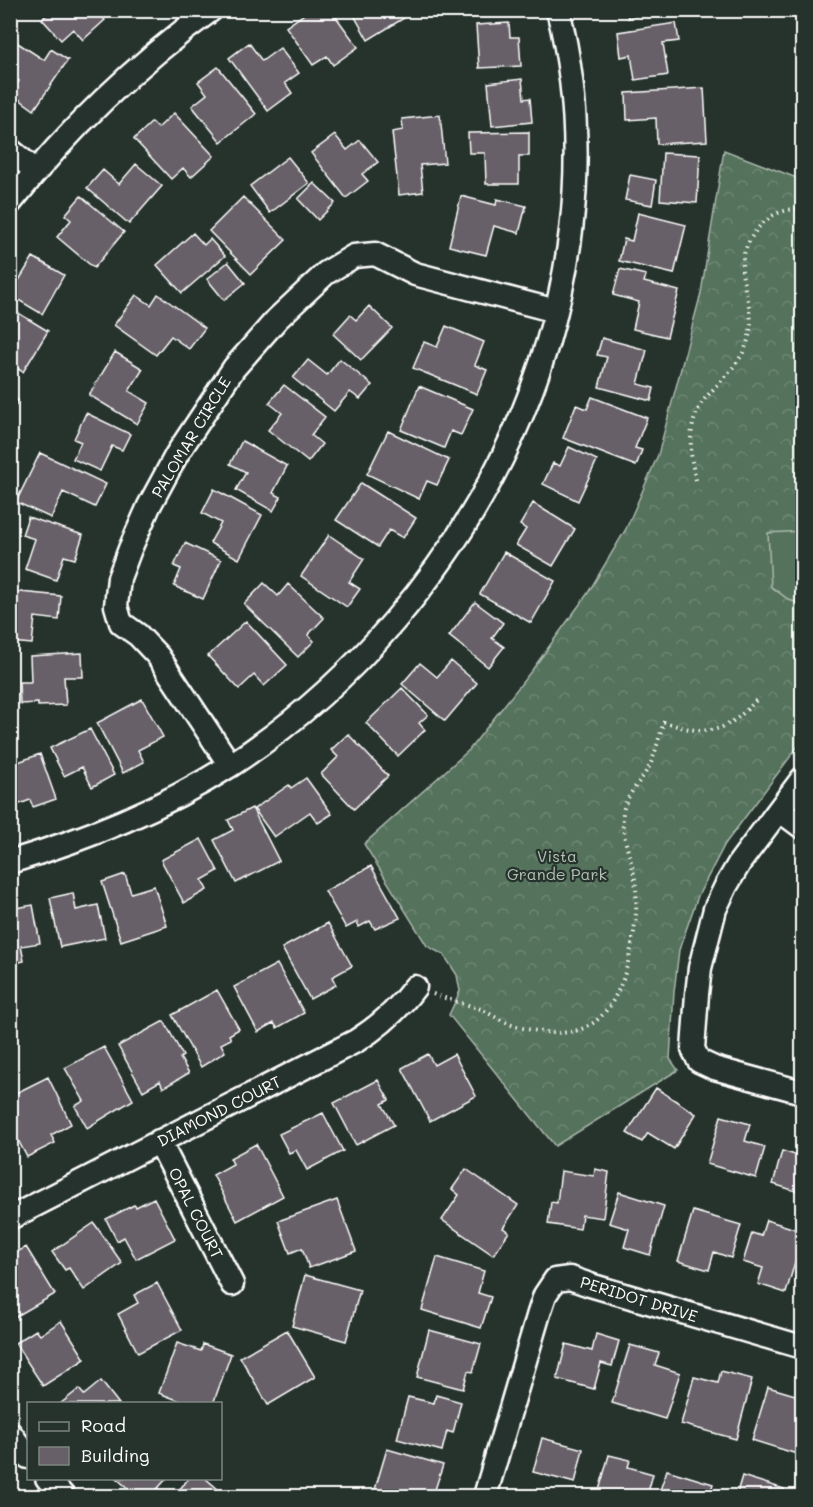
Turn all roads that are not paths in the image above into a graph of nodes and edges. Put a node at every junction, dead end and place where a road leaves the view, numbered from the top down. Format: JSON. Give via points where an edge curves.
{"nodes":[{"id":1,"x":211,"y":10,"type":"edge"},
{"id":2,"x":558,"y":10,"type":"edge"},
{"id":3,"x":10,"y":150,"type":"edge"},
{"id":4,"x":36,"y":171,"type":"junction"},
{"id":5,"x":10,"y":203,"type":"edge"},
{"id":6,"x":556,"y":311,"type":"junction"},
{"id":7,"x":230,"y":765,"type":"junction"},
{"id":8,"x":802,"y":779,"type":"edge"},
{"id":9,"x":779,"y":810,"type":"junction"},
{"id":10,"x":802,"y":826,"type":"edge"},
{"id":11,"x":10,"y":862,"type":"edge"},
{"id":12,"x":415,"y":987,"type":"road end"},
{"id":13,"x":802,"y":1092,"type":"edge"},
{"id":14,"x":159,"y":1142,"type":"junction"},
{"id":15,"x":10,"y":1218,"type":"edge"},
{"id":16,"x":232,"y":1284,"type":"dead end"},
{"id":17,"x":802,"y":1347,"type":"edge"},
{"id":18,"x":10,"y":1434,"type":"edge"},
{"id":19,"x":27,"y":1455,"type":"edge"},
{"id":20,"x":48,"y":1480,"type":"edge"},
{"id":21,"x":63,"y":1497,"type":"edge"},
{"id":22,"x":485,"y":1497,"type":"edge"}],
"edges":[{"from":1,"to":4,"type":"street","via":[[121,83]]},
{"from":2,"to":6,"type":"street","via":[[577,146],[576,194]]},
{"from":3,"to":4,"type":"street"},
{"from":4,"to":5,"type":"street"},
{"from":6,"to":7,"type":"street","via":[[543,358],[499,467],[444,557],[387,632],[348,671],[276,734]]},
{"from":6,"to":7,"type":"street","name":"PALOMAR CIRCLE","via":[[416,274],[375,254],[354,256],[326,273],[234,368],[177,454],[149,506],[119,578],[116,606],[121,622],[158,656]]},
{"from":7,"to":11,"type":"street","via":[[133,818]]},
{"from":8,"to":9,"type":"street"},
{"from":9,"to":10,"type":"street"},
{"from":9,"to":13,"type":"street","via":[[740,862],[716,909],[700,968],[693,1049],[699,1061],[714,1068]]},
{"from":12,"to":14,"type":"street","name":"DIAMOND COURT","via":[[400,1008],[356,1041]]},
{"from":14,"to":15,"type":"street","name":"DIAMOND COURT"},
{"from":14,"to":16,"type":"street","name":"OPAL COURT"},
{"from":17,"to":22,"type":"street","name":"PERIDOT DRIVE","via":[[570,1278],[555,1280],[539,1313]]},
{"from":18,"to":19,"type":"street"},
{"from":20,"to":21,"type":"street"}]}
